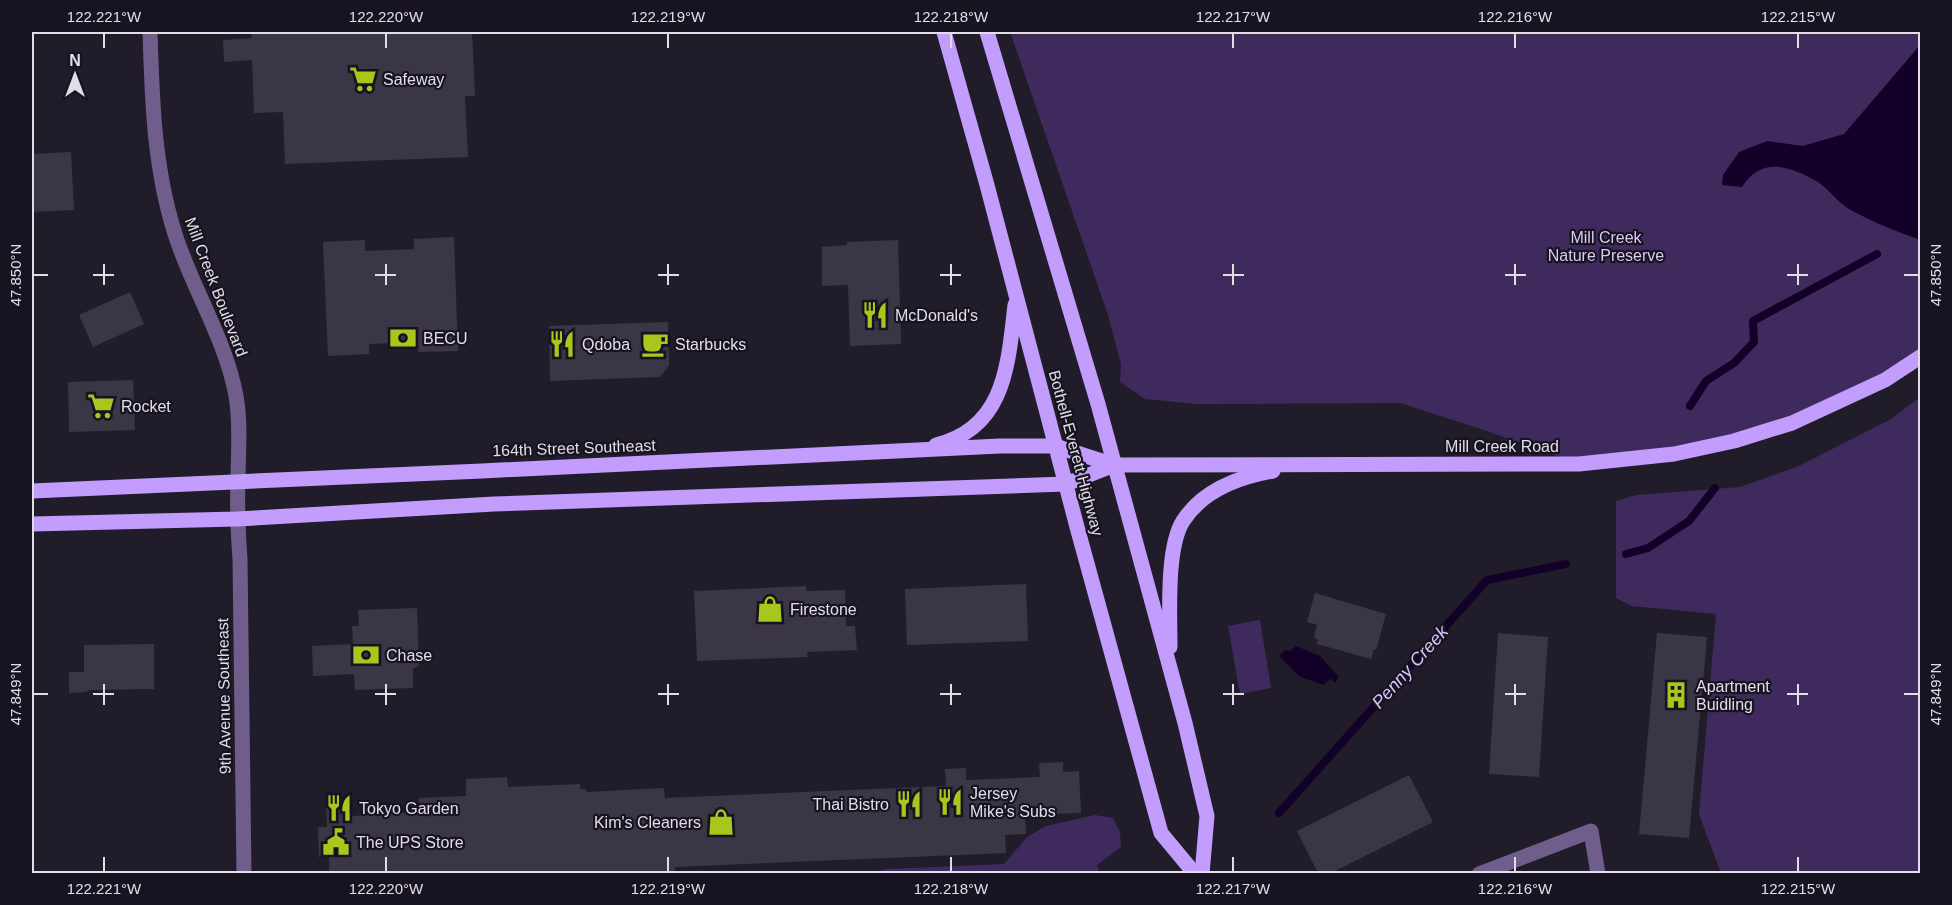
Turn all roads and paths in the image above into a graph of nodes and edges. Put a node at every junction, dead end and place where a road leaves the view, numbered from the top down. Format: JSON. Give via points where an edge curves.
{"nodes":[{"id":1,"x":150,"y":32,"type":"edge"},
{"id":2,"x":944,"y":32,"type":"edge"},
{"id":3,"x":987,"y":32,"type":"edge"},
{"id":4,"x":1016,"y":296,"type":"junction"},
{"id":5,"x":1920,"y":357,"type":"edge"},
{"id":6,"x":1055,"y":446,"type":"junction"},
{"id":7,"x":908,"y":450,"type":"junction"},
{"id":8,"x":1317,"y":464,"type":"junction"},
{"id":9,"x":1114,"y":465,"type":"junction"},
{"id":10,"x":237,"y":483,"type":"junction"},
{"id":11,"x":1066,"y":484,"type":"junction"},
{"id":12,"x":32,"y":491,"type":"edge"},
{"id":13,"x":237,"y":519,"type":"junction"},
{"id":14,"x":32,"y":524,"type":"edge"},
{"id":15,"x":1170,"y":668,"type":"junction"},
{"id":16,"x":244,"y":873,"type":"edge"},
{"id":17,"x":1195,"y":873,"type":"edge"},
{"id":18,"x":1202,"y":873,"type":"edge"},
{"id":19,"x":1479,"y":873,"type":"edge"},
{"id":20,"x":1598,"y":873,"type":"edge"}],
"edges":[{"from":1,"to":10,"type":"street","name":"Mill Creek Boulevard","via":[[162,188],[185,264],[231,374],[239,424]]},
{"from":2,"to":4,"type":"main road","name":"Bothell-Everett Highway"},
{"from":3,"to":9,"type":"main road","name":"Bothell-Everett Highway"},
{"from":4,"to":6,"type":"main road","name":"Bothell-Everett Highway"},
{"from":4,"to":7,"type":"main road","via":[[1003,385],[995,402],[965,432],[940,444]]},
{"from":5,"to":8,"type":"main road","name":"Mill Creek Road","via":[[1885,380],[1792,423],[1674,454],[1579,464]]},
{"from":6,"to":7,"type":"main road","name":"164th Street Southeast"},
{"from":6,"to":9,"type":"main road","name":"164th Street Southeast"},
{"from":6,"to":11,"type":"main road","name":"Bothell-Everett Highway"},
{"from":7,"to":10,"type":"main road","name":"164th Street Southeast"},
{"from":8,"to":9,"type":"main road","name":"Mill Creek Road"},
{"from":8,"to":15,"type":"main road","via":[[1255,474],[1229,483],[1206,495],[1183,521],[1175,544],[1170,599]]},
{"from":9,"to":11,"type":"main road","name":"Mill Creek Road"},
{"from":9,"to":15,"type":"main road","name":"Bothell-Everett Highway"},
{"from":10,"to":12,"type":"main road","name":"164th Street Southeast"},
{"from":10,"to":13,"type":"street","name":"Mill Creek Boulevard"},
{"from":11,"to":13,"type":"main road","via":[[494,504]]},
{"from":11,"to":17,"type":"main road","name":"Bothell-Everett Highway","via":[[1161,833]]},
{"from":13,"to":14,"type":"main road"},
{"from":13,"to":16,"type":"street","name":"9th Avenue Southeast"},
{"from":15,"to":18,"type":"main road","name":"Bothell-Everett Highway","via":[[1207,816]]},
{"from":19,"to":20,"type":"street","via":[[1591,831]]}]}
